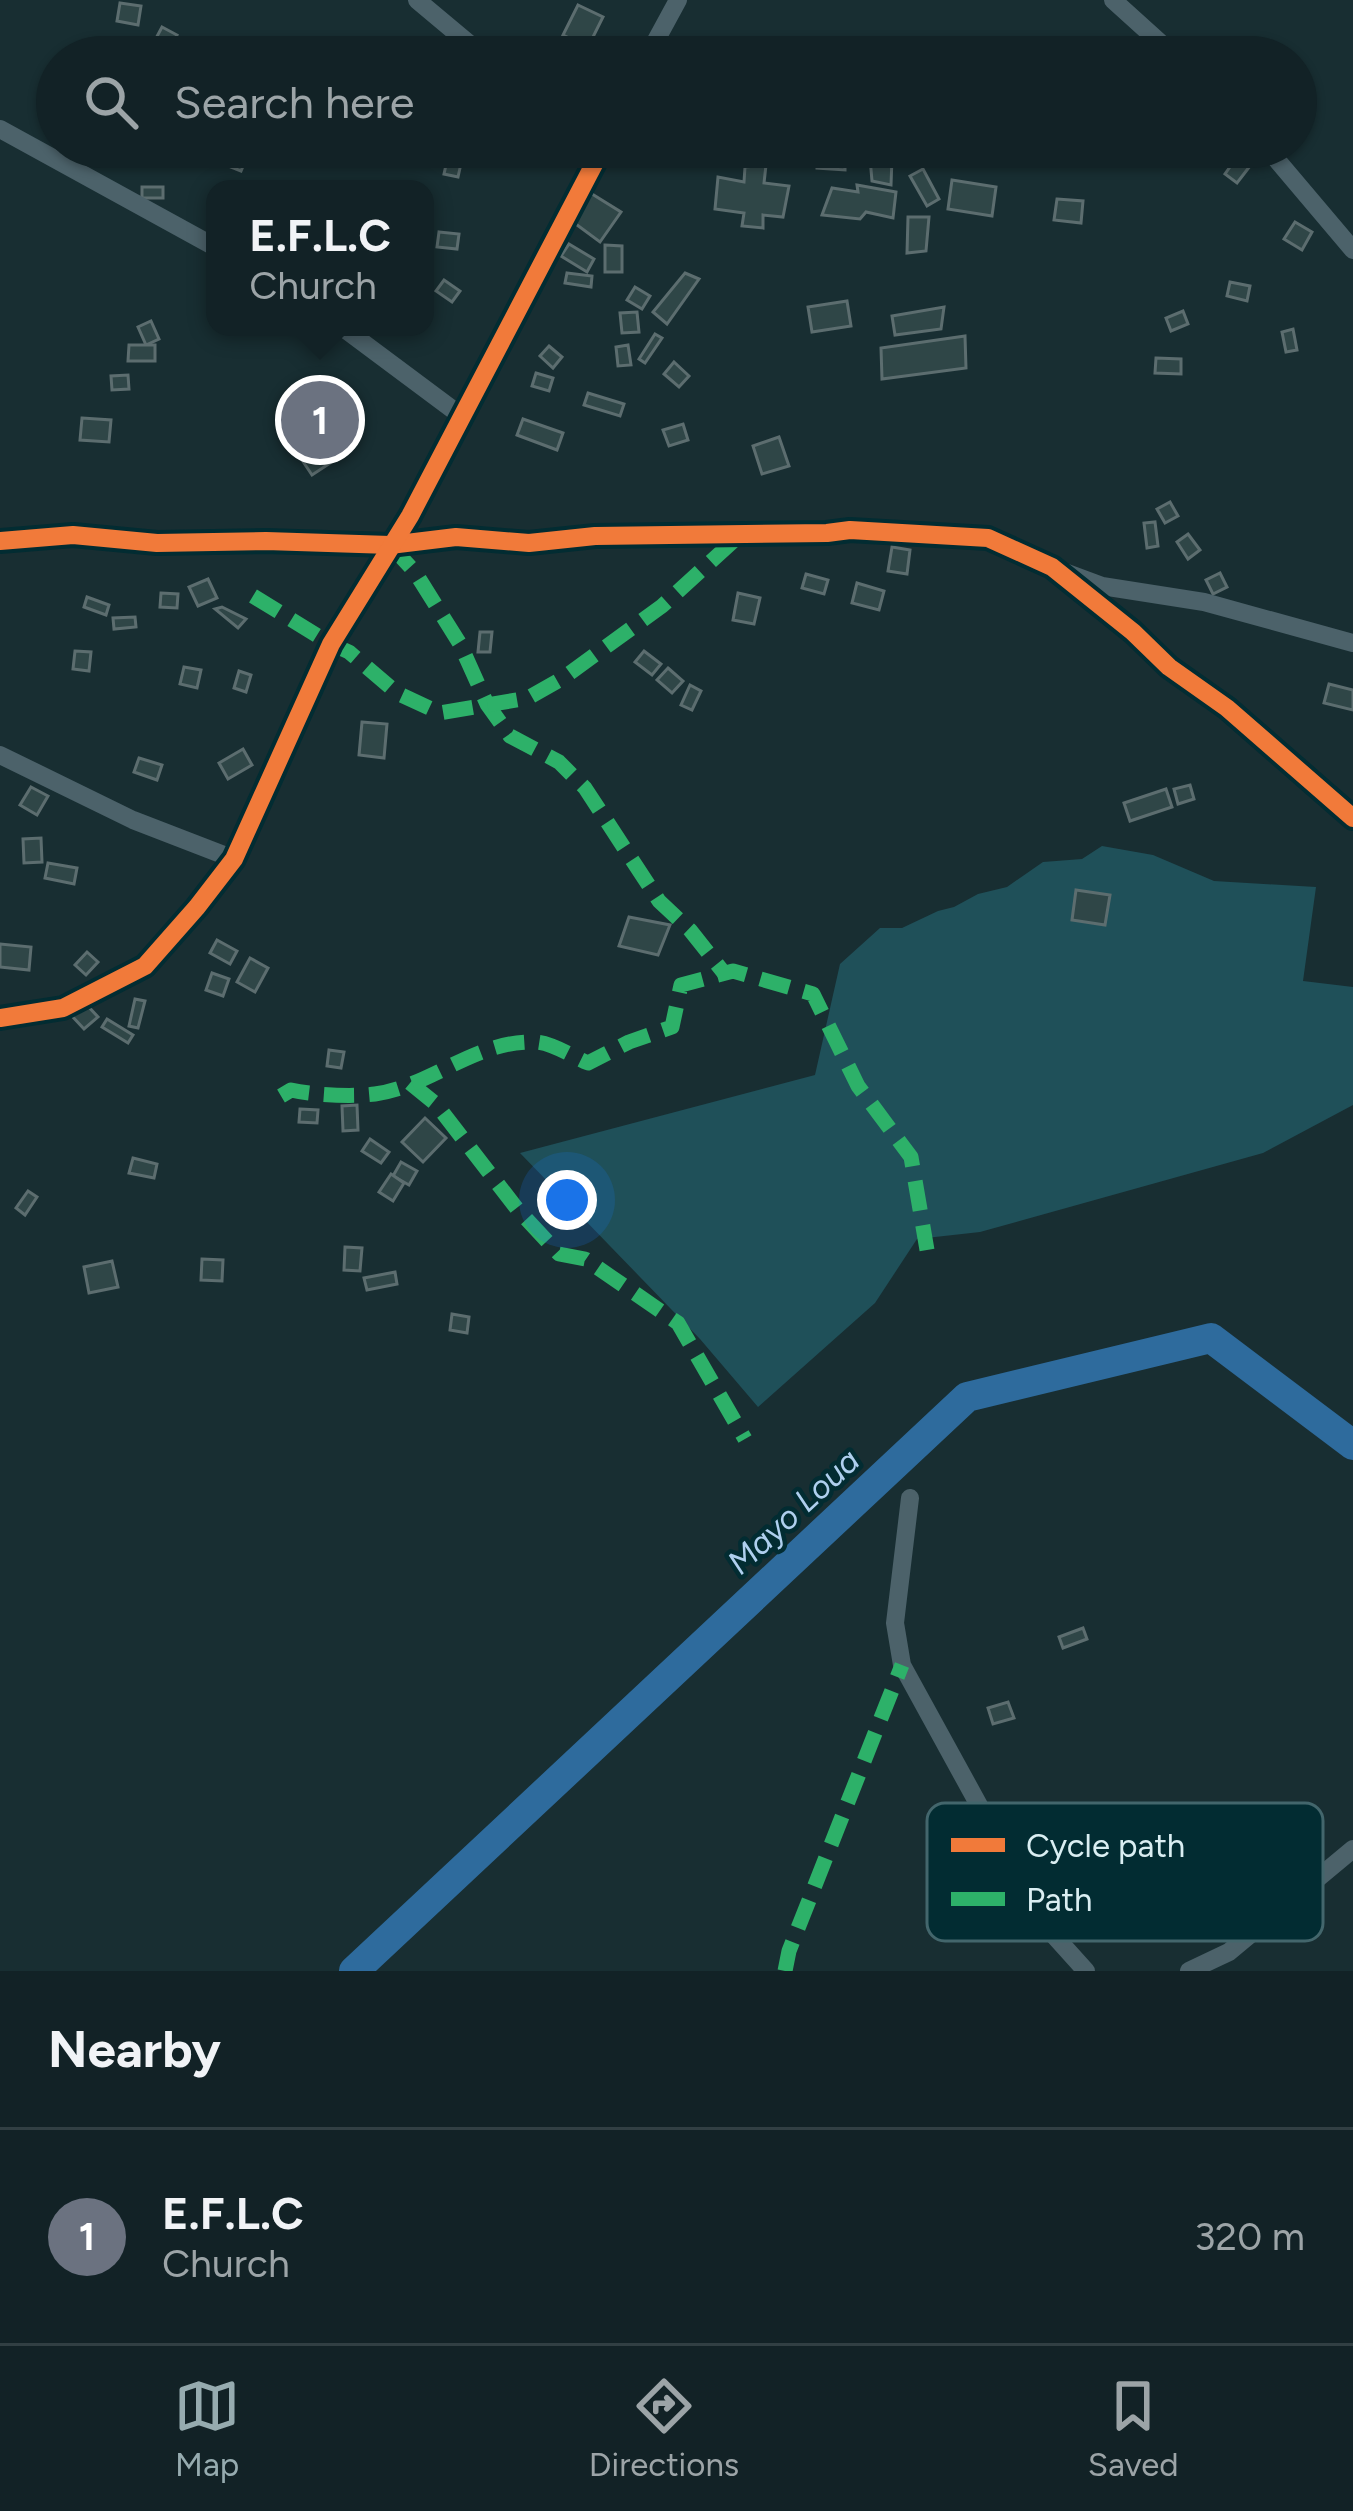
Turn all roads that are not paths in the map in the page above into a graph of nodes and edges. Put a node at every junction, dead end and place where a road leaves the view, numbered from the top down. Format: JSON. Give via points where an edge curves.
{"nodes":[{"id":1,"x":417,"y":0,"type":"edge"},
{"id":2,"x":678,"y":0,"type":"edge"},
{"id":3,"x":1113,"y":0,"type":"edge"},
{"id":4,"x":459,"y":36,"type":"edge"},
{"id":5,"x":658,"y":36,"type":"edge"},
{"id":6,"x":1153,"y":36,"type":"edge"},
{"id":7,"x":0,"y":129,"type":"edge"},
{"id":8,"x":36,"y":149,"type":"edge"},
{"id":9,"x":71,"y":168,"type":"edge"},
{"id":10,"x":588,"y":168,"type":"edge"},
{"id":11,"x":1284,"y":168,"type":"edge"},
{"id":12,"x":206,"y":242,"type":"edge"},
{"id":13,"x":1353,"y":250,"type":"edge"},
{"id":14,"x":354,"y":336,"type":"edge"},
{"id":15,"x":460,"y":416,"type":"junction"},
{"id":16,"x":0,"y":541,"type":"edge"},
{"id":17,"x":390,"y":545,"type":"junction"},
{"id":18,"x":1052,"y":567,"type":"junction"},
{"id":19,"x":1353,"y":643,"type":"edge"},
{"id":20,"x":0,"y":755,"type":"edge"},
{"id":21,"x":1353,"y":818,"type":"edge"},
{"id":22,"x":234,"y":859,"type":"junction"},
{"id":23,"x":0,"y":1018,"type":"edge"},
{"id":24,"x":910,"y":1498,"type":"dead end"},
{"id":25,"x":978,"y":1803,"type":"edge"},
{"id":26,"x":1353,"y":1850,"type":"edge"},
{"id":27,"x":1323,"y":1874,"type":"edge"},
{"id":28,"x":1059,"y":1941,"type":"edge"},
{"id":29,"x":1241,"y":1941,"type":"edge"},
{"id":30,"x":1086,"y":1971,"type":"edge"},
{"id":31,"x":1189,"y":1971,"type":"edge"}],
"edges":[{"from":1,"to":4,"type":"street"},
{"from":2,"to":5,"type":"street"},
{"from":3,"to":6,"type":"street"},
{"from":7,"to":8,"type":"street"},
{"from":9,"to":12,"type":"street"},
{"from":10,"to":15,"type":"street"},
{"from":11,"to":13,"type":"street"},
{"from":14,"to":15,"type":"street"},
{"from":15,"to":17,"type":"street"},
{"from":16,"to":17,"type":"street"},
{"from":17,"to":18,"type":"street","via":[[850,530],[988,538]]},
{"from":17,"to":22,"type":"street","via":[[331,644]]},
{"from":18,"to":19,"type":"street","via":[[1102,586],[1204,602]]},
{"from":18,"to":21,"type":"street"},
{"from":20,"to":22,"type":"street"},
{"from":22,"to":23,"type":"street","via":[[145,966],[63,1008]]},
{"from":24,"to":25,"type":"street","via":[[895,1623],[902,1665]]},
{"from":26,"to":27,"type":"street"},
{"from":28,"to":30,"type":"street"},
{"from":29,"to":31,"type":"street"}]}
